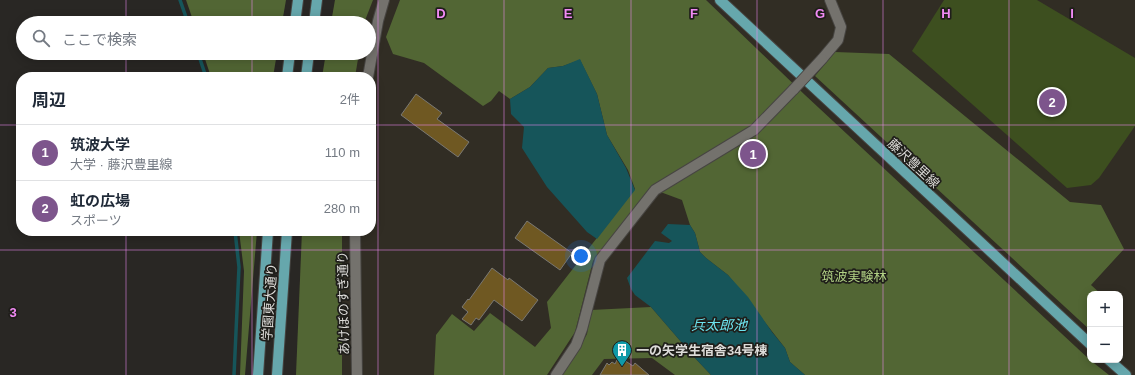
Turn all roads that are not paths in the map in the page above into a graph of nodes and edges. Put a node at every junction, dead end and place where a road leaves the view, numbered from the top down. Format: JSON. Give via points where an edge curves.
{"nodes":[{"id":1,"x":298,"y":0,"type":"edge"},
{"id":2,"x":318,"y":0,"type":"edge"},
{"id":3,"x":384,"y":0,"type":"edge"},
{"id":4,"x":720,"y":0,"type":"edge"},
{"id":5,"x":830,"y":0,"type":"edge"},
{"id":6,"x":296,"y":16,"type":"edge"},
{"id":7,"x":315,"y":16,"type":"edge"},
{"id":8,"x":376,"y":32,"type":"edge"},
{"id":9,"x":289,"y":60,"type":"edge"},
{"id":10,"x":308,"y":60,"type":"edge"},
{"id":11,"x":371,"y":60,"type":"edge"},
{"id":12,"x":288,"y":72,"type":"edge"},
{"id":13,"x":307,"y":72,"type":"edge"},
{"id":14,"x":369,"y":72,"type":"edge"},
{"id":15,"x":268,"y":236,"type":"edge"},
{"id":16,"x":287,"y":236,"type":"edge"},
{"id":17,"x":355,"y":236,"type":"edge"},
{"id":18,"x":1087,"y":341,"type":"edge"},
{"id":19,"x":1112,"y":363,"type":"edge"},
{"id":20,"x":258,"y":375,"type":"edge"},
{"id":21,"x":277,"y":375,"type":"edge"},
{"id":22,"x":357,"y":375,"type":"edge"},
{"id":23,"x":556,"y":375,"type":"edge"},
{"id":24,"x":1126,"y":375,"type":"edge"}],
"edges":[{"from":1,"to":6,"type":"main road"},
{"from":2,"to":7,"type":"main road"},
{"from":3,"to":8,"type":"street"},
{"from":4,"to":18,"type":"main road","name":"藤沢豊里線"},
{"from":5,"to":23,"type":"street","bridge":true,"via":[[841,27],[838,40],[822,59],[754,130],[655,190],[600,260],[578,340]]},
{"from":9,"to":12,"type":"main road"},
{"from":10,"to":13,"type":"main road"},
{"from":11,"to":14,"type":"street"},
{"from":15,"to":20,"type":"main road","name":"学園東大通り"},
{"from":16,"to":21,"type":"main road","name":"学園東大通り"},
{"from":17,"to":22,"type":"street","name":"あけぼのすぎ通り"},
{"from":19,"to":24,"type":"main road"}]}
